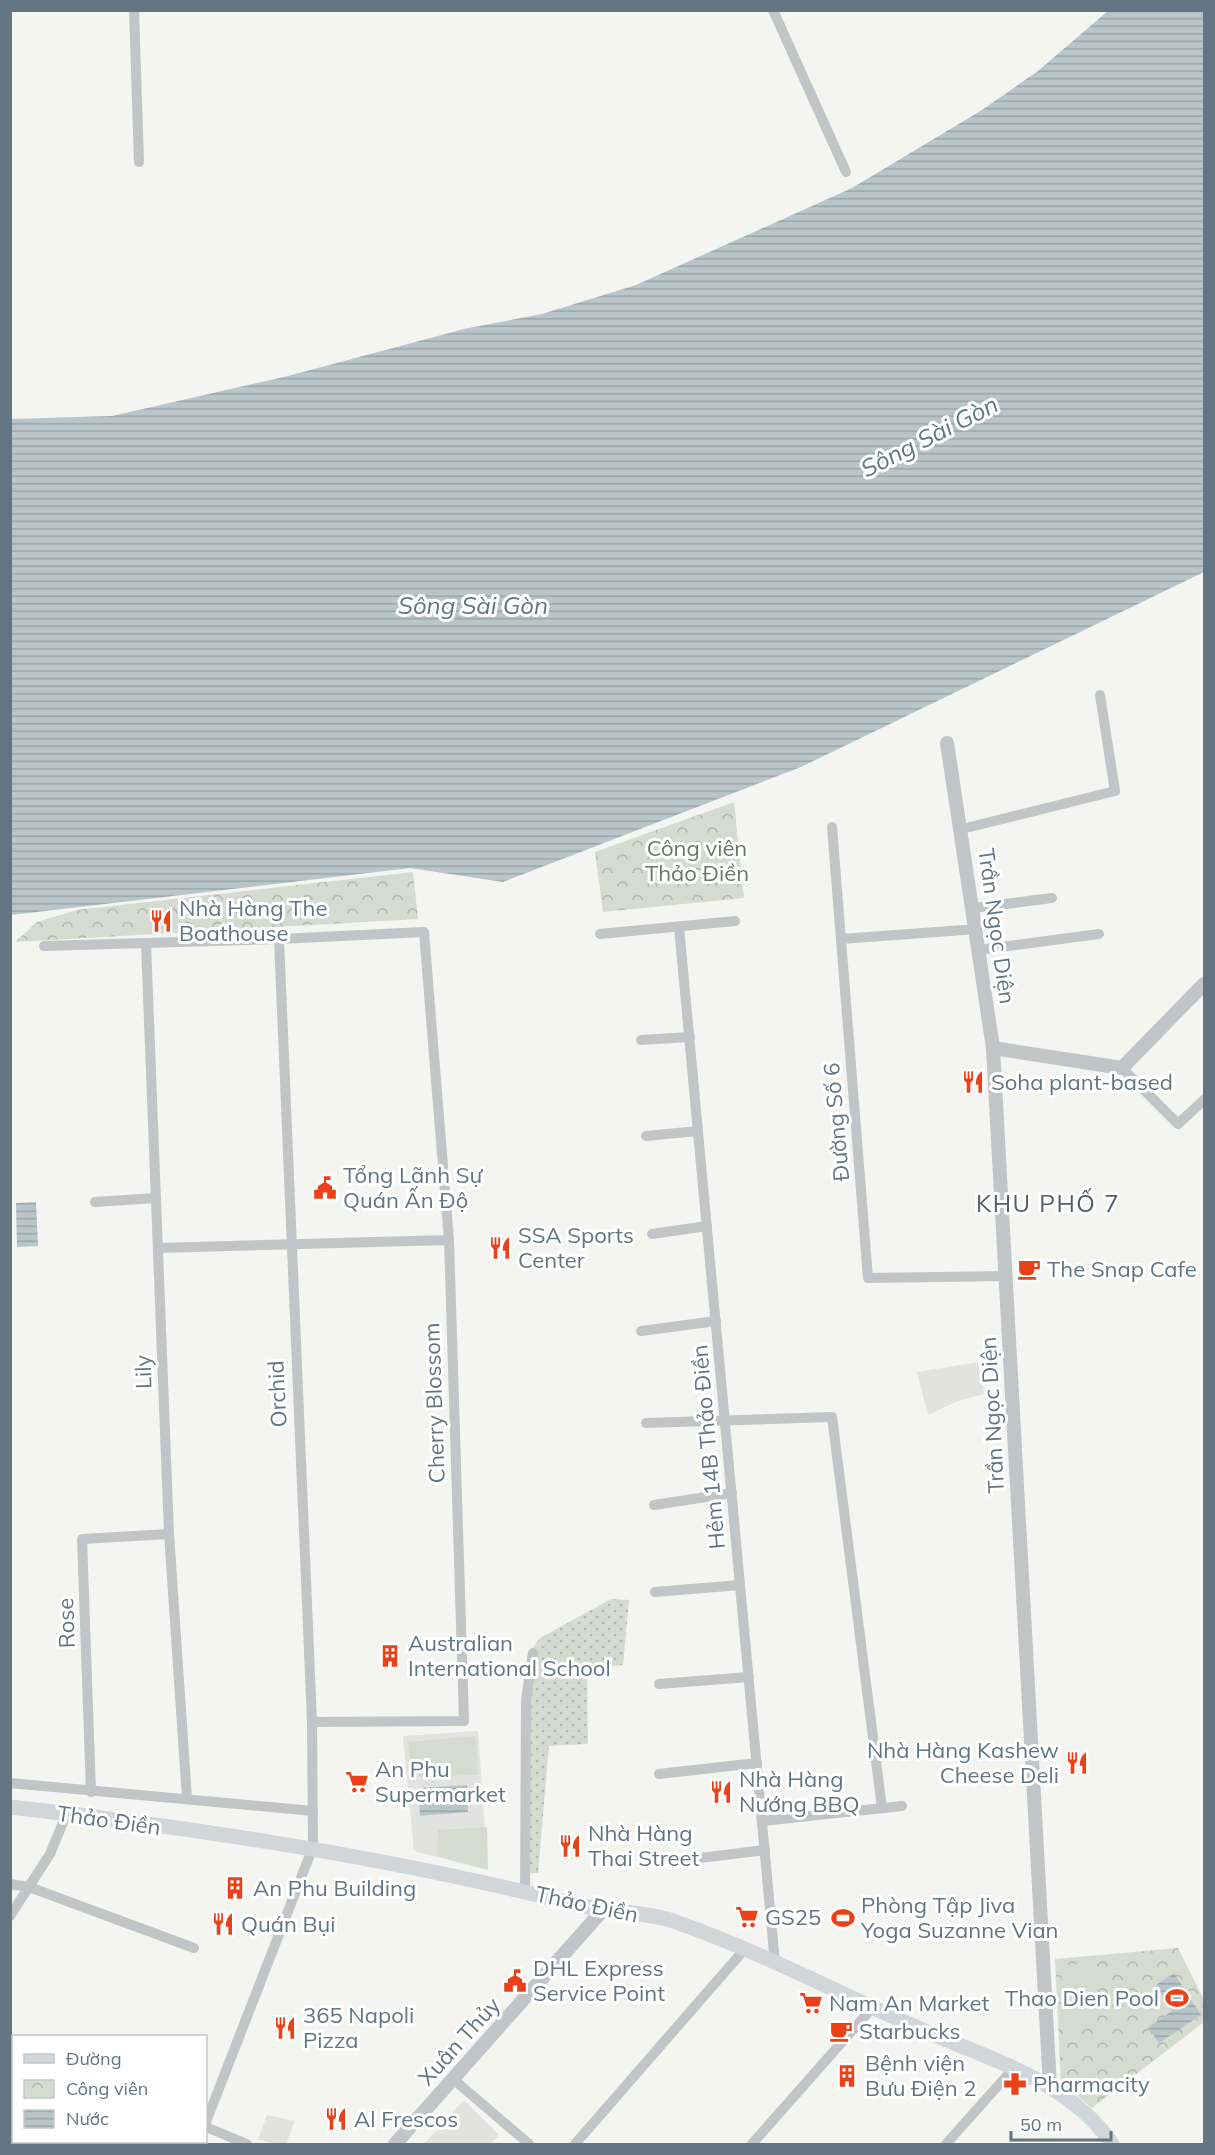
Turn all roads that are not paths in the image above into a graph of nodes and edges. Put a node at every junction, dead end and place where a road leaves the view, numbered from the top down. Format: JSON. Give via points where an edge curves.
{"nodes":[{"id":1,"x":134,"y":10,"type":"edge"},
{"id":2,"x":773,"y":10,"type":"edge"},
{"id":3,"x":139,"y":162,"type":"dead end"},
{"id":4,"x":846,"y":172,"type":"dead end"},
{"id":5,"x":1100,"y":695,"type":"dead end"},
{"id":6,"x":947,"y":743,"type":"dead end"},
{"id":7,"x":832,"y":827,"type":"dead end"},
{"id":8,"x":962,"y":829,"type":"junction"},
{"id":9,"x":1052,"y":898,"type":"dead end"},
{"id":10,"x":974,"y":908,"type":"junction"},
{"id":11,"x":735,"y":921,"type":"dead end"},
{"id":12,"x":679,"y":927,"type":"junction"},
{"id":13,"x":977,"y":929,"type":"junction"},
{"id":14,"x":600,"y":934,"type":"dead end"},
{"id":15,"x":1099,"y":934,"type":"dead end"},
{"id":16,"x":279,"y":939,"type":"junction"},
{"id":17,"x":841,"y":939,"type":"junction"},
{"id":18,"x":146,"y":944,"type":"junction"},
{"id":19,"x":44,"y":946,"type":"dead end"},
{"id":20,"x":978,"y":950,"type":"junction"},
{"id":21,"x":1204,"y":984,"type":"edge"},
{"id":22,"x":690,"y":1037,"type":"junction"},
{"id":23,"x":640,"y":1040,"type":"dead end"},
{"id":24,"x":993,"y":1048,"type":"junction"},
{"id":25,"x":1122,"y":1068,"type":"junction"},
{"id":26,"x":1204,"y":1100,"type":"edge"},
{"id":27,"x":698,"y":1131,"type":"junction"},
{"id":28,"x":646,"y":1136,"type":"dead end"},
{"id":29,"x":156,"y":1198,"type":"junction"},
{"id":30,"x":95,"y":1202,"type":"dead end"},
{"id":31,"x":707,"y":1226,"type":"junction"},
{"id":32,"x":652,"y":1234,"type":"dead end"},
{"id":33,"x":449,"y":1240,"type":"junction"},
{"id":34,"x":290,"y":1244,"type":"junction"},
{"id":35,"x":158,"y":1248,"type":"junction"},
{"id":36,"x":1005,"y":1276,"type":"junction"},
{"id":37,"x":716,"y":1321,"type":"junction"},
{"id":38,"x":641,"y":1331,"type":"dead end"},
{"id":39,"x":725,"y":1421,"type":"junction"},
{"id":40,"x":646,"y":1423,"type":"dead end"},
{"id":41,"x":732,"y":1493,"type":"junction"},
{"id":42,"x":654,"y":1505,"type":"dead end"},
{"id":43,"x":169,"y":1534,"type":"junction"},
{"id":44,"x":740,"y":1586,"type":"junction"},
{"id":45,"x":655,"y":1592,"type":"dead end"},
{"id":46,"x":532,"y":1653,"type":"dead end"},
{"id":47,"x":749,"y":1677,"type":"junction"},
{"id":48,"x":659,"y":1684,"type":"dead end"},
{"id":49,"x":312,"y":1722,"type":"junction"},
{"id":50,"x":757,"y":1763,"type":"junction"},
{"id":51,"x":659,"y":1774,"type":"dead end"},
{"id":52,"x":10,"y":1783,"type":"edge"},
{"id":53,"x":91,"y":1792,"type":"junction"},
{"id":54,"x":187,"y":1798,"type":"junction"},
{"id":55,"x":902,"y":1806,"type":"dead end"},
{"id":56,"x":10,"y":1808,"type":"edge"},
{"id":57,"x":882,"y":1808,"type":"junction"},
{"id":58,"x":313,"y":1811,"type":"junction"},
{"id":59,"x":66,"y":1813,"type":"junction"},
{"id":60,"x":762,"y":1821,"type":"junction"},
{"id":61,"x":313,"y":1847,"type":"junction"},
{"id":62,"x":765,"y":1850,"type":"junction"},
{"id":63,"x":684,"y":1860,"type":"dead end"},
{"id":64,"x":10,"y":1884,"type":"edge"},
{"id":65,"x":29,"y":1887,"type":"junction"},
{"id":66,"x":525,"y":1892,"type":"junction"},
{"id":67,"x":602,"y":1911,"type":"junction"},
{"id":68,"x":10,"y":1916,"type":"edge"},
{"id":69,"x":194,"y":1948,"type":"dead end"},
{"id":70,"x":744,"y":1950,"type":"junction"},
{"id":71,"x":775,"y":1963,"type":"junction"},
{"id":72,"x":873,"y":2007,"type":"junction"},
{"id":73,"x":1013,"y":2069,"type":"junction"},
{"id":74,"x":453,"y":2079,"type":"junction"},
{"id":75,"x":1050,"y":2087,"type":"junction"},
{"id":76,"x":207,"y":2119,"type":"edge"},
{"id":77,"x":207,"y":2127,"type":"edge"},
{"id":78,"x":247,"y":2145,"type":"edge"},
{"id":79,"x":395,"y":2145,"type":"edge"},
{"id":80,"x":529,"y":2145,"type":"edge"},
{"id":81,"x":575,"y":2145,"type":"edge"},
{"id":82,"x":752,"y":2145,"type":"edge"},
{"id":83,"x":946,"y":2145,"type":"edge"},
{"id":84,"x":1112,"y":2145,"type":"edge"}],
"edges":[{"from":1,"to":3,"type":"street"},
{"from":2,"to":4,"type":"street"},
{"from":5,"to":8,"type":"street","via":[[1115,791]]},
{"from":6,"to":8,"type":"street","name":"Trần Ngọc Diện"},
{"from":7,"to":17,"type":"street","name":"Đường Số 6"},
{"from":8,"to":10,"type":"street","name":"Trần Ngọc Diện"},
{"from":9,"to":10,"type":"street"},
{"from":10,"to":13,"type":"street","name":"Trần Ngọc Diện"},
{"from":11,"to":12,"type":"street"},
{"from":12,"to":14,"type":"street"},
{"from":12,"to":22,"type":"street","name":"Hẻm 14B Thảo Điền"},
{"from":13,"to":17,"type":"street"},
{"from":13,"to":20,"type":"street","name":"Trần Ngọc Diện"},
{"from":15,"to":20,"type":"street"},
{"from":16,"to":18,"type":"street"},
{"from":16,"to":33,"type":"street","name":"Cherry Blossom","via":[[424,932]]},
{"from":16,"to":34,"type":"street","name":"Orchid"},
{"from":17,"to":36,"type":"street","name":"Đường Số 6","via":[[868,1278]]},
{"from":18,"to":19,"type":"street"},
{"from":18,"to":29,"type":"street","name":"Lily"},
{"from":20,"to":24,"type":"street","name":"Trần Ngọc Diện"},
{"from":21,"to":25,"type":"street"},
{"from":22,"to":23,"type":"street"},
{"from":22,"to":27,"type":"street","name":"Hẻm 14B Thảo Điền"},
{"from":24,"to":25,"type":"street"},
{"from":24,"to":36,"type":"street","name":"Trần Ngọc Diện"},
{"from":25,"to":26,"type":"street","via":[[1178,1124]]},
{"from":27,"to":28,"type":"street"},
{"from":27,"to":31,"type":"street","name":"Hẻm 14B Thảo Điền"},
{"from":29,"to":30,"type":"street"},
{"from":29,"to":35,"type":"street","name":"Lily"},
{"from":31,"to":32,"type":"street"},
{"from":31,"to":37,"type":"street","name":"Hẻm 14B Thảo Điền"},
{"from":33,"to":34,"type":"street"},
{"from":33,"to":49,"type":"street","name":"Cherry Blossom","via":[[464,1721]]},
{"from":34,"to":35,"type":"street"},
{"from":34,"to":49,"type":"street","name":"Orchid"},
{"from":35,"to":43,"type":"street","name":"Lily"},
{"from":36,"to":75,"type":"street","name":"Trần Ngọc Diện"},
{"from":37,"to":38,"type":"street"},
{"from":37,"to":39,"type":"street","name":"Hẻm 14B Thảo Điền"},
{"from":39,"to":40,"type":"street"},
{"from":39,"to":41,"type":"street","name":"Hẻm 14B Thảo Điền"},
{"from":39,"to":57,"type":"street","via":[[832,1417]]},
{"from":41,"to":42,"type":"street"},
{"from":41,"to":44,"type":"street","name":"Hẻm 14B Thảo Điền"},
{"from":43,"to":53,"type":"street","name":"Rose","via":[[82,1539]]},
{"from":43,"to":54,"type":"street","name":"Lily"},
{"from":44,"to":45,"type":"street"},
{"from":44,"to":47,"type":"street","name":"Hẻm 14B Thảo Điền"},
{"from":46,"to":66,"type":"street","via":[[526,1700]]},
{"from":47,"to":48,"type":"street"},
{"from":47,"to":50,"type":"street","name":"Hẻm 14B Thảo Điền"},
{"from":49,"to":58,"type":"street","name":"Orchid"},
{"from":50,"to":51,"type":"street"},
{"from":50,"to":60,"type":"street","name":"Hẻm 14B Thảo Điền"},
{"from":52,"to":53,"type":"street"},
{"from":53,"to":54,"type":"street"},
{"from":54,"to":58,"type":"street"},
{"from":55,"to":57,"type":"street"},
{"from":56,"to":59,"type":"main road","name":"Thảo Điền"},
{"from":57,"to":60,"type":"street"},
{"from":58,"to":61,"type":"street","name":"Orchid"},
{"from":59,"to":61,"type":"main road","name":"Thảo Điền"},
{"from":59,"to":65,"type":"street","via":[[50,1854]]},
{"from":60,"to":62,"type":"street","name":"Hẻm 14B Thảo Điền"},
{"from":61,"to":66,"type":"main road","name":"Thảo Điền"},
{"from":61,"to":76,"type":"street"},
{"from":62,"to":63,"type":"street"},
{"from":62,"to":71,"type":"street","name":"Hẻm 14B Thảo Điền"},
{"from":64,"to":65,"type":"street"},
{"from":65,"to":68,"type":"street"},
{"from":65,"to":69,"type":"street"},
{"from":66,"to":67,"type":"main road","name":"Thảo Điền"},
{"from":67,"to":70,"type":"main road","name":"Thảo Điền","via":[[673,1920]]},
{"from":67,"to":74,"type":"street","name":"Xuân Thủy"},
{"from":70,"to":71,"type":"main road","name":"Thảo Điền"},
{"from":70,"to":81,"type":"street"},
{"from":71,"to":72,"type":"main road","name":"Thảo Điền"},
{"from":72,"to":73,"type":"main road","name":"Thảo Điền"},
{"from":72,"to":82,"type":"street"},
{"from":73,"to":75,"type":"main road","name":"Thảo Điền"},
{"from":73,"to":83,"type":"street"},
{"from":74,"to":79,"type":"street","name":"Xuân Thủy"},
{"from":74,"to":80,"type":"street"},
{"from":75,"to":84,"type":"main road","name":"Thảo Điền","via":[[1092,2119]]},
{"from":77,"to":78,"type":"street"}]}
